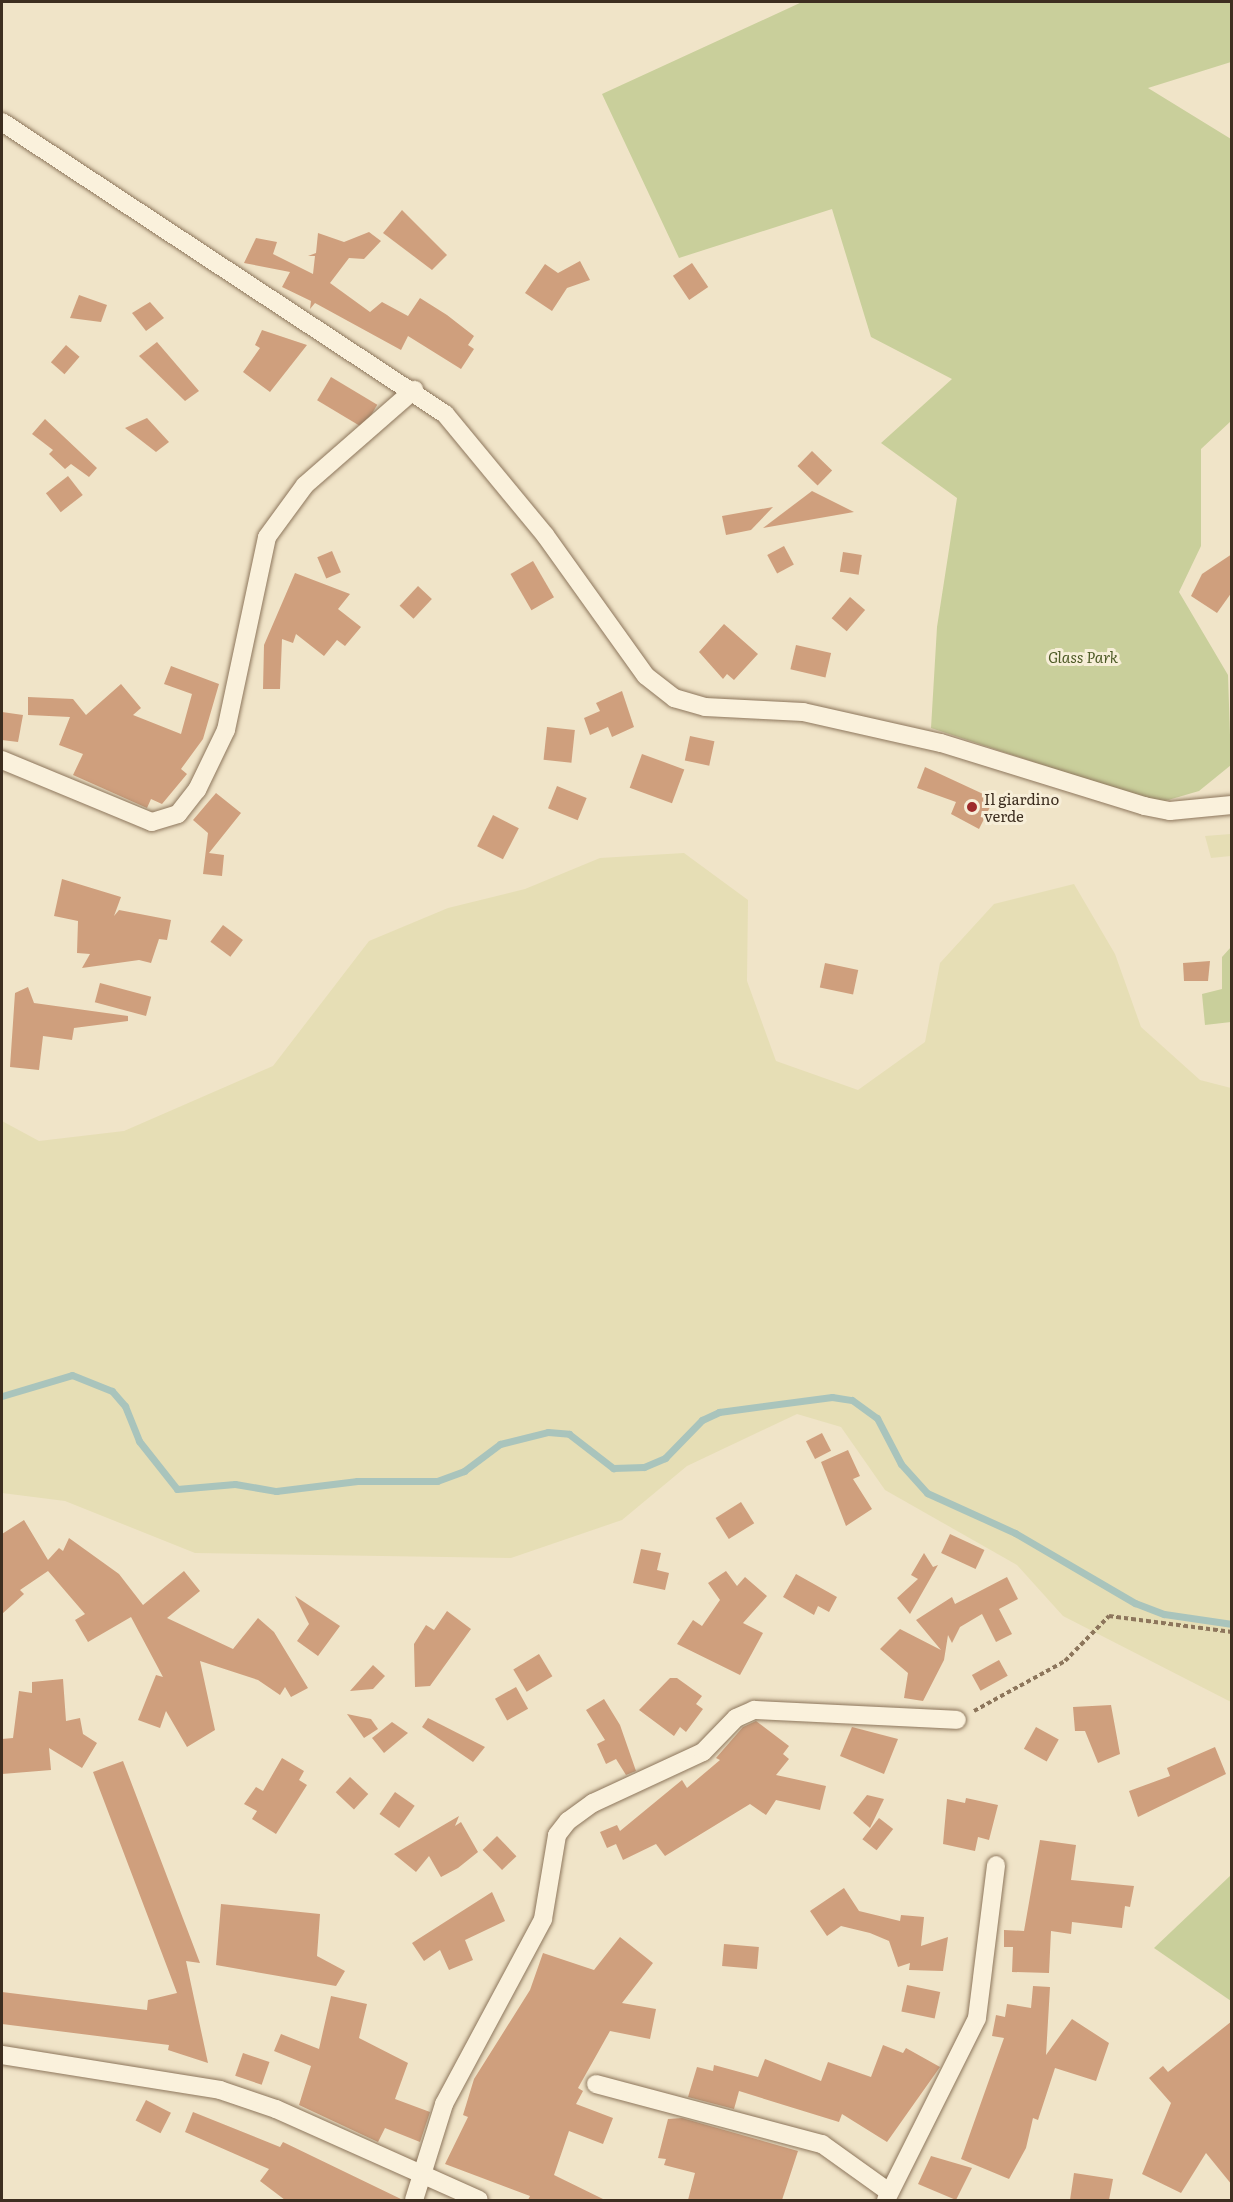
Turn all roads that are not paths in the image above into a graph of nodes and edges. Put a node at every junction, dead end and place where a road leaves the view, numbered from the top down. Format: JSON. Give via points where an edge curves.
{"nodes":[{"id":1,"x":2,"y":122,"type":"edge"},
{"id":2,"x":414,"y":390,"type":"junction"},
{"id":3,"x":2,"y":760,"type":"edge"},
{"id":4,"x":1232,"y":806,"type":"edge"},
{"id":5,"x":957,"y":1720,"type":"road end"},
{"id":6,"x":996,"y":1865,"type":"dead end"},
{"id":7,"x":2,"y":2055,"type":"edge"},
{"id":8,"x":596,"y":2084,"type":"dead end"},
{"id":9,"x":423,"y":2180,"type":"junction"},
{"id":10,"x":887,"y":2196,"type":"edge"},
{"id":11,"x":414,"y":2200,"type":"edge"},
{"id":12,"x":479,"y":2200,"type":"edge"}],
"edges":[{"from":1,"to":2,"type":"street"},
{"from":2,"to":3,"type":"street","via":[[305,485],[267,537],[226,730],[197,790],[178,814],[165,822],[143,820]]},
{"from":2,"to":4,"type":"street","via":[[478,449],[646,676],[674,698],[705,707],[803,711],[941,743],[1144,806],[1170,811]]},
{"from":5,"to":9,"type":"street","via":[[754,1710],[736,1718],[703,1752],[593,1803],[568,1821],[557,1835],[543,1919],[444,2104]]},
{"from":6,"to":10,"type":"street","via":[[977,2018]]},
{"from":7,"to":9,"type":"street","via":[[220,2090],[276,2109]]},
{"from":8,"to":10,"type":"street","via":[[822,2144]]},
{"from":9,"to":11,"type":"street"},
{"from":9,"to":12,"type":"street"}]}
